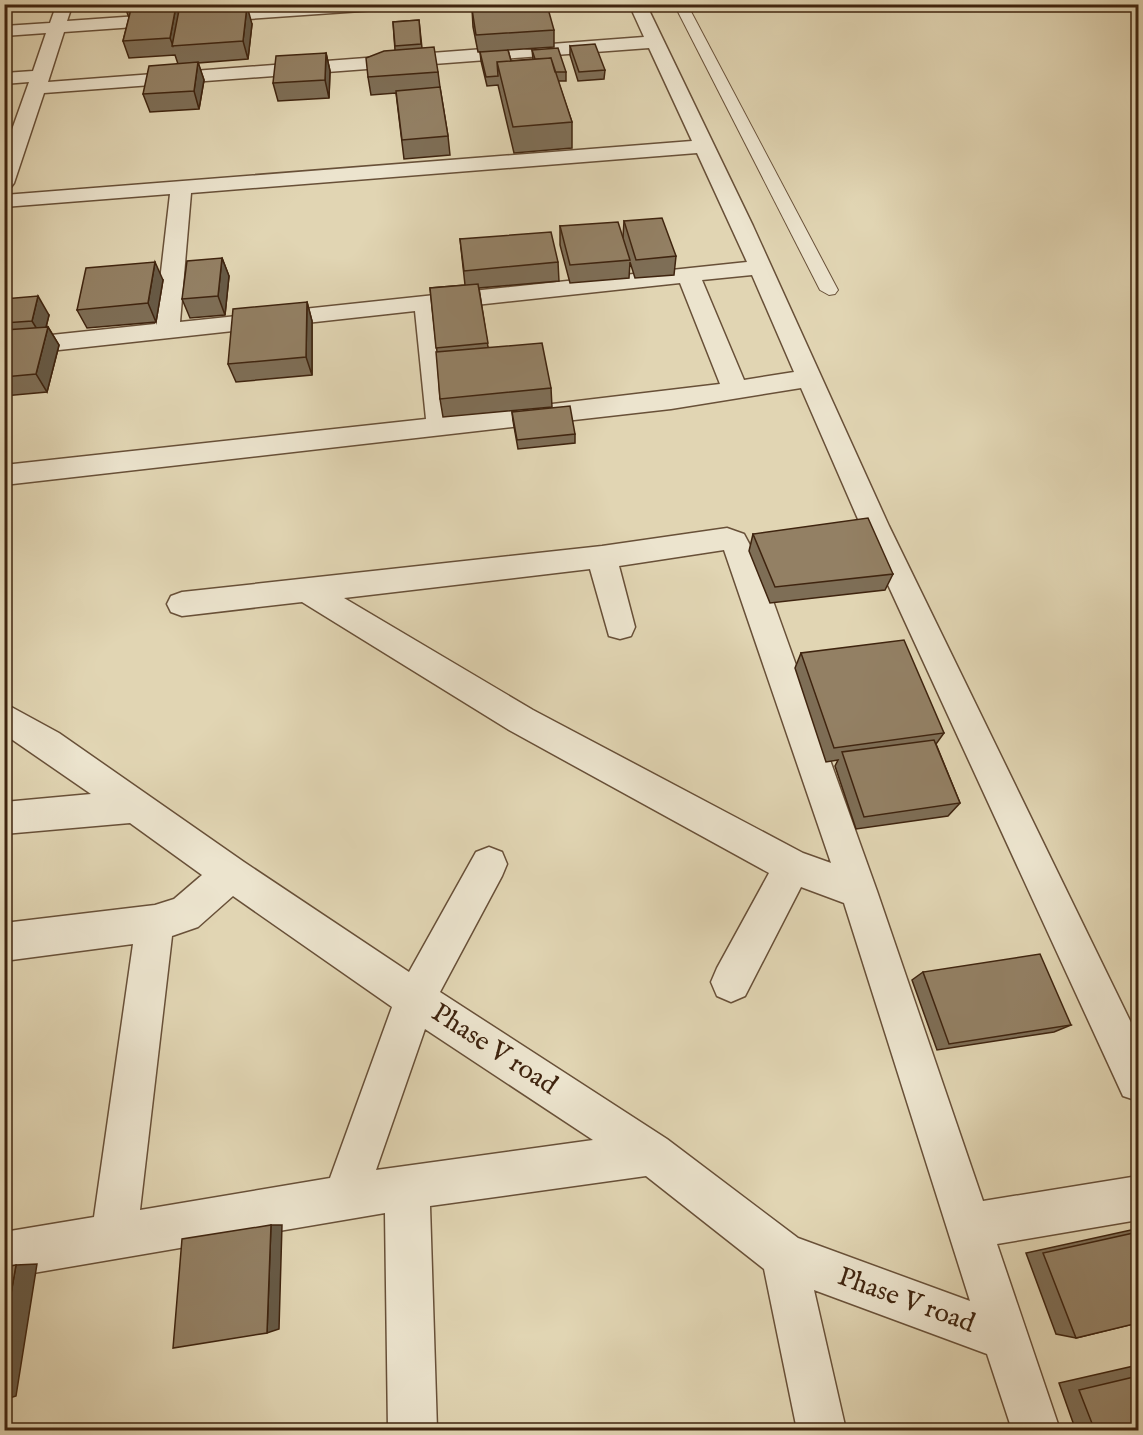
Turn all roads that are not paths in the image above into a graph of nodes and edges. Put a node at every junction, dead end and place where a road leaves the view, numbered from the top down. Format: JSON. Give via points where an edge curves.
{"nodes":[{"id":1,"x":65,"y":4,"type":"edge"},
{"id":2,"x":390,"y":4,"type":"edge"},
{"id":3,"x":638,"y":4,"type":"edge"},
{"id":4,"x":680,"y":4,"type":"edge"},
{"id":5,"x":57,"y":26,"type":"junction"},
{"id":6,"x":4,"y":31,"type":"edge"},
{"id":7,"x":654,"y":42,"type":"junction"},
{"id":8,"x":4,"y":79,"type":"edge"},
{"id":9,"x":37,"y":82,"type":"junction"},
{"id":10,"x":14,"y":124,"type":"edge"},
{"id":11,"x":704,"y":146,"type":"junction"},
{"id":12,"x":4,"y":183,"type":"edge"},
{"id":13,"x":181,"y":186,"type":"junction"},
{"id":14,"x":4,"y":201,"type":"edge"},
{"id":15,"x":760,"y":267,"type":"junction"},
{"id":16,"x":688,"y":275,"type":"junction"},
{"id":17,"x":829,"y":290,"type":"dead end"},
{"id":18,"x":426,"y":302,"type":"junction"},
{"id":19,"x":167,"y":329,"type":"junction"},
{"id":20,"x":4,"y":348,"type":"edge"},
{"id":21,"x":810,"y":378,"type":"junction"},
{"id":22,"x":735,"y":390,"type":"junction"},
{"id":23,"x":440,"y":426,"type":"junction"},
{"id":24,"x":4,"y":475,"type":"edge"},
{"id":25,"x":602,"y":557,"type":"junction"},
{"id":26,"x":310,"y":592,"type":"junction"},
{"id":27,"x":182,"y":604,"type":"dead end"},
{"id":28,"x":620,"y":627,"type":"dead end"},
{"id":29,"x":4,"y":717,"type":"edge"},
{"id":30,"x":137,"y":806,"type":"junction"},
{"id":31,"x":4,"y":818,"type":"edge"},
{"id":32,"x":489,"y":864,"type":"dead end"},
{"id":33,"x":792,"y":866,"type":"junction"},
{"id":34,"x":231,"y":874,"type":"junction"},
{"id":35,"x":859,"y":891,"type":"junction"},
{"id":36,"x":155,"y":923,"type":"junction"},
{"id":37,"x":4,"y":942,"type":"edge"},
{"id":38,"x":731,"y":982,"type":"dead end"},
{"id":39,"x":415,"y":999,"type":"junction"},
{"id":40,"x":1138,"y":1081,"type":"edge"},
{"id":41,"x":652,"y":1154,"type":"junction"},
{"id":42,"x":406,"y":1187,"type":"junction"},
{"id":43,"x":345,"y":1198,"type":"junction"},
{"id":44,"x":1138,"y":1198,"type":"edge"},
{"id":45,"x":969,"y":1226,"type":"junction"},
{"id":46,"x":114,"y":1236,"type":"junction"},
{"id":47,"x":4,"y":1255,"type":"edge"},
{"id":48,"x":784,"y":1256,"type":"junction"},
{"id":49,"x":1005,"y":1337,"type":"junction"},
{"id":50,"x":413,"y":1431,"type":"edge"},
{"id":51,"x":821,"y":1431,"type":"edge"},
{"id":52,"x":1036,"y":1431,"type":"edge"}],
"edges":[{"from":1,"to":5,"type":"street"},
{"from":2,"to":5,"type":"street"},
{"from":3,"to":7,"type":"street"},
{"from":4,"to":17,"type":"lane"},
{"from":5,"to":6,"type":"street"},
{"from":5,"to":9,"type":"street"},
{"from":7,"to":9,"type":"street"},
{"from":7,"to":11,"type":"street"},
{"from":8,"to":9,"type":"street"},
{"from":9,"to":10,"type":"street"},
{"from":10,"to":12,"type":"street"},
{"from":11,"to":13,"type":"street"},
{"from":11,"to":15,"type":"street"},
{"from":13,"to":14,"type":"street"},
{"from":13,"to":19,"type":"street"},
{"from":15,"to":16,"type":"street"},
{"from":15,"to":21,"type":"street"},
{"from":16,"to":18,"type":"street"},
{"from":16,"to":22,"type":"street"},
{"from":18,"to":19,"type":"street"},
{"from":18,"to":23,"type":"street"},
{"from":19,"to":20,"type":"street"},
{"from":21,"to":22,"type":"street"},
{"from":21,"to":40,"type":"street","via":[[875,526]]},
{"from":22,"to":23,"type":"street"},
{"from":23,"to":24,"type":"street"},
{"from":25,"to":26,"type":"street"},
{"from":25,"to":28,"type":"street"},
{"from":25,"to":35,"type":"street","via":[[727,539],[734,542]]},
{"from":26,"to":27,"type":"street"},
{"from":26,"to":33,"type":"street","via":[[521,720]]},
{"from":29,"to":30,"type":"street","name":"Phase V road"},
{"from":30,"to":31,"type":"street"},
{"from":30,"to":34,"type":"street","name":"Phase V road"},
{"from":32,"to":39,"type":"street"},
{"from":33,"to":35,"type":"street"},
{"from":33,"to":38,"type":"street"},
{"from":34,"to":36,"type":"street","via":[[185,914]]},
{"from":34,"to":39,"type":"street","name":"Phase V road"},
{"from":35,"to":45,"type":"street"},
{"from":36,"to":37,"type":"street"},
{"from":36,"to":46,"type":"street"},
{"from":39,"to":41,"type":"street","name":"Phase V road"},
{"from":39,"to":43,"type":"street"},
{"from":41,"to":42,"type":"street"},
{"from":41,"to":48,"type":"street","name":"Phase V road"},
{"from":42,"to":43,"type":"street"},
{"from":42,"to":50,"type":"street"},
{"from":43,"to":46,"type":"street"},
{"from":44,"to":45,"type":"street"},
{"from":45,"to":49,"type":"street"},
{"from":46,"to":47,"type":"street"},
{"from":48,"to":49,"type":"street","name":"Phase V road"},
{"from":48,"to":51,"type":"street"},
{"from":49,"to":52,"type":"street"}]}
